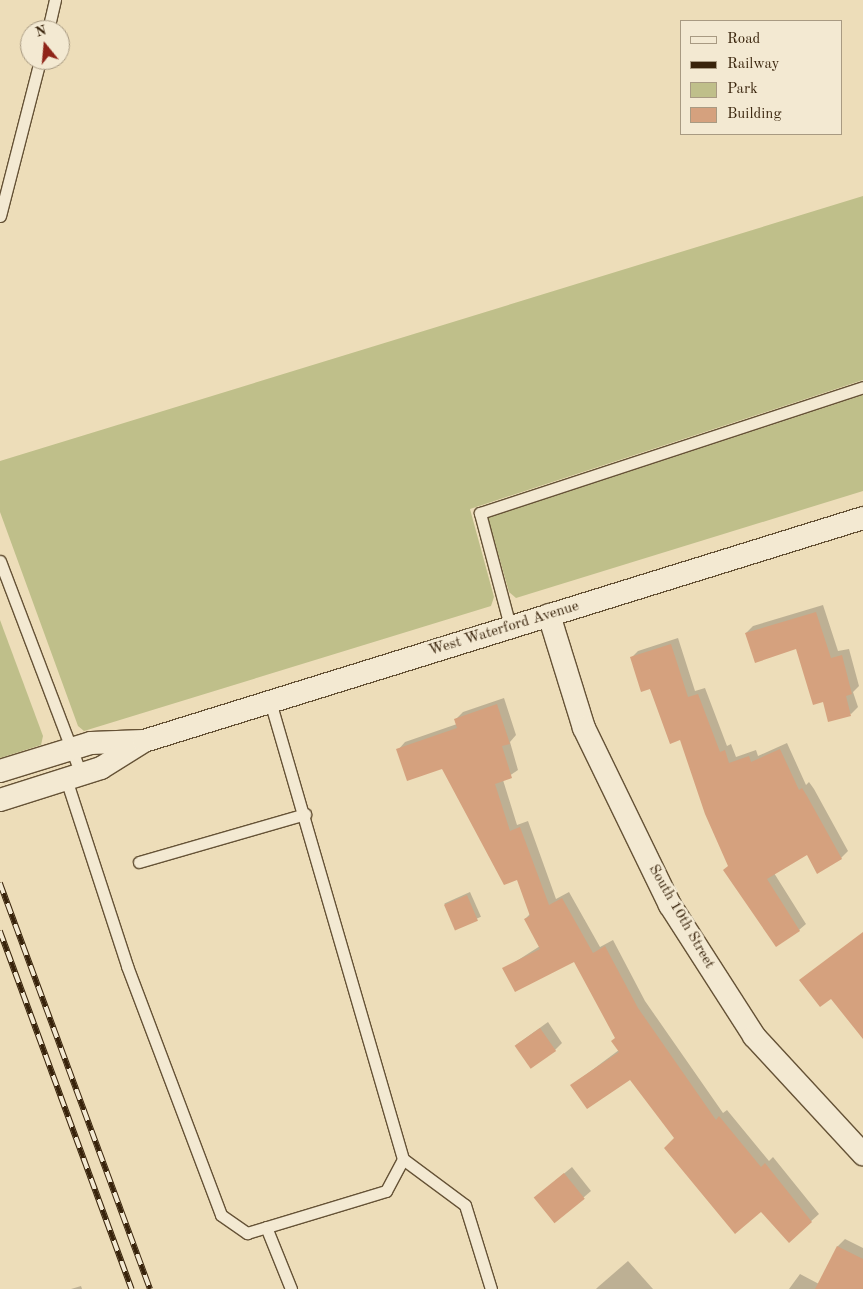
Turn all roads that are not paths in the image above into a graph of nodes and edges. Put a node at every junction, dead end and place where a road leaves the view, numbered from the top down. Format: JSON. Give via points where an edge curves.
{"nodes":[{"id":1,"x":55,"y":0,"type":"edge"},
{"id":2,"x":50,"y":20,"type":"edge"},
{"id":3,"x":37,"y":70,"type":"edge"},
{"id":4,"x":0,"y":216,"type":"edge"},
{"id":5,"x":863,"y":387,"type":"edge"},
{"id":6,"x":863,"y":518,"type":"edge"},
{"id":7,"x":0,"y":561,"type":"edge"},
{"id":8,"x":549,"y":615,"type":"junction"},
{"id":9,"x":510,"y":626,"type":"junction"},
{"id":10,"x":270,"y":702,"type":"junction"},
{"id":11,"x":144,"y":741,"type":"junction"},
{"id":12,"x":72,"y":749,"type":"junction"},
{"id":13,"x":0,"y":771,"type":"edge"},
{"id":14,"x":74,"y":777,"type":"junction"},
{"id":15,"x":0,"y":800,"type":"edge"},
{"id":16,"x":305,"y":814,"type":"junction"},
{"id":17,"x":139,"y":862,"type":"dead end"},
{"id":18,"x":863,"y":1154,"type":"edge"},
{"id":19,"x":403,"y":1159,"type":"junction"},
{"id":20,"x":266,"y":1228,"type":"junction"},
{"id":21,"x":291,"y":1289,"type":"edge"},
{"id":22,"x":491,"y":1289,"type":"edge"}],
"edges":[{"from":1,"to":2,"type":"lane"},
{"from":3,"to":4,"type":"lane"},
{"from":5,"to":9,"type":"lane","via":[[480,513]]},
{"from":6,"to":8,"type":"street","name":"West Waterford Avenue"},
{"from":7,"to":12,"type":"lane"},
{"from":8,"to":9,"type":"street","name":"West Waterford Avenue"},
{"from":8,"to":18,"type":"street","name":"South 10th Street","via":[[584,728],[670,905],[754,1036]]},
{"from":9,"to":10,"type":"street","name":"West Waterford Avenue"},
{"from":10,"to":11,"type":"street","name":"West Waterford Avenue"},
{"from":10,"to":16,"type":"lane"},
{"from":11,"to":12,"type":"street","name":"West Waterford Avenue","via":[[91,743]]},
{"from":11,"to":14,"type":"street","name":"West Waterford Avenue","via":[[101,768]]},
{"from":12,"to":13,"type":"street","name":"West Waterford Avenue"},
{"from":12,"to":14,"type":"lane"},
{"from":14,"to":15,"type":"street","name":"West Waterford Avenue"},
{"from":14,"to":20,"type":"lane","via":[[127,966],[221,1215],[247,1233]]},
{"from":16,"to":17,"type":"lane"},
{"from":16,"to":19,"type":"lane"},
{"from":19,"to":20,"type":"lane","via":[[386,1191]]},
{"from":19,"to":22,"type":"lane","via":[[465,1205]]},
{"from":20,"to":21,"type":"lane"}]}
